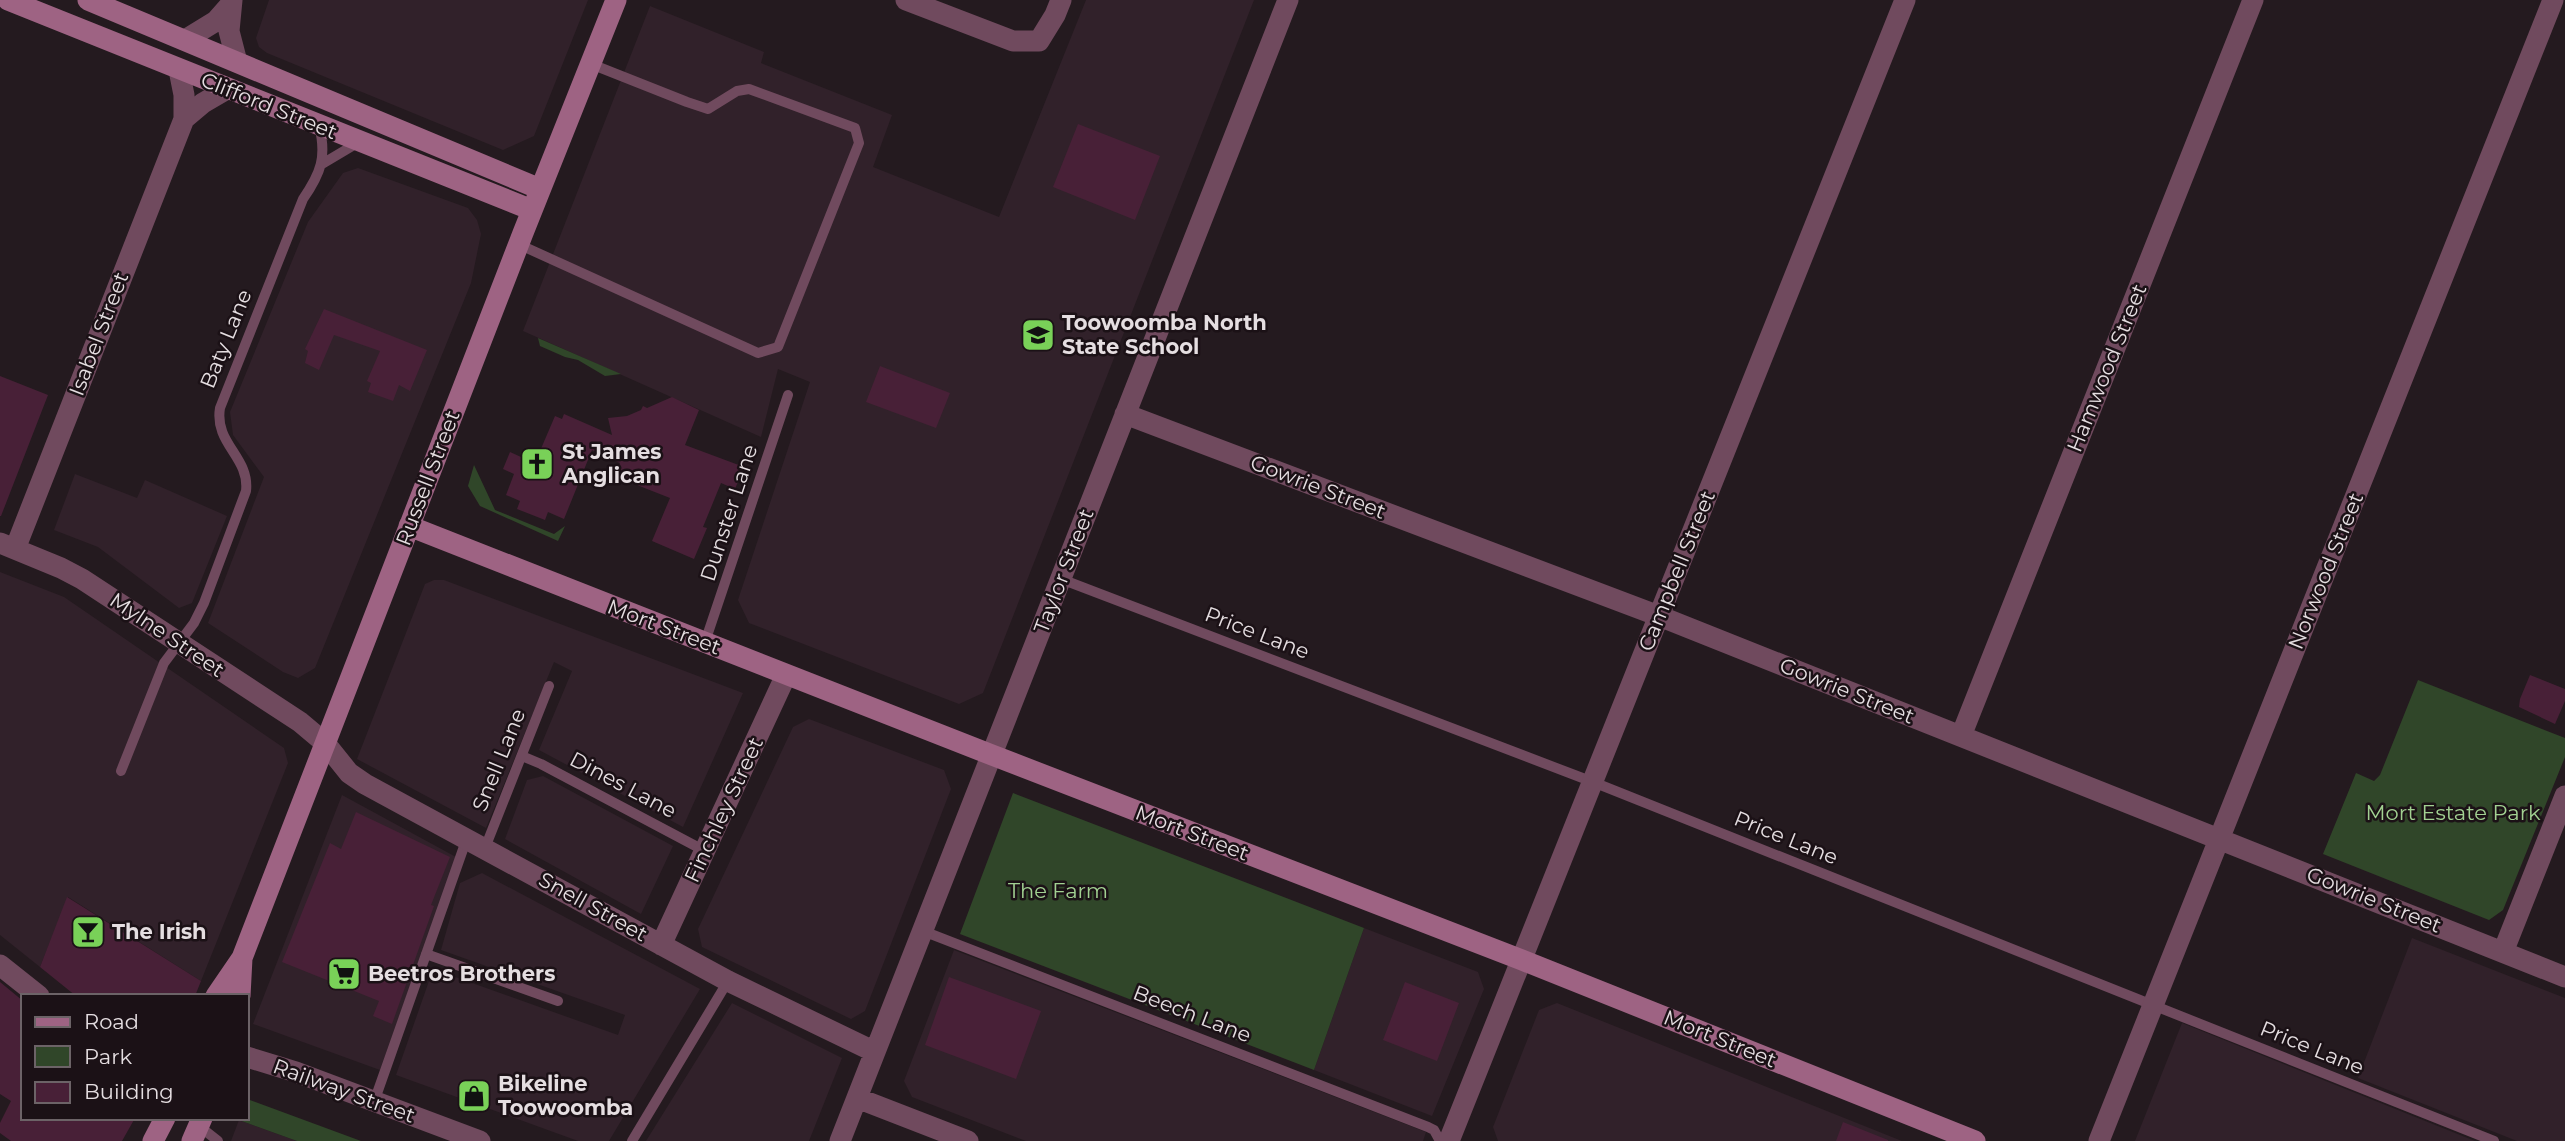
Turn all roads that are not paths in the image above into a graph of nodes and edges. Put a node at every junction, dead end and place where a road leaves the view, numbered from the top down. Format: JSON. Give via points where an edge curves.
{"nodes":[{"id":1,"x":8,"y":0,"type":"edge"},
{"id":2,"x":88,"y":0,"type":"edge"},
{"id":3,"x":616,"y":0,"type":"edge"},
{"id":4,"x":906,"y":0,"type":"edge"},
{"id":5,"x":1061,"y":0,"type":"edge"},
{"id":6,"x":1288,"y":0,"type":"edge"},
{"id":7,"x":1905,"y":0,"type":"edge"},
{"id":8,"x":2253,"y":0,"type":"edge"},
{"id":9,"x":2553,"y":0,"type":"edge"},
{"id":10,"x":231,"y":2,"type":"edge"},
{"id":11,"x":185,"y":40,"type":"junction"},
{"id":12,"x":236,"y":62,"type":"junction"},
{"id":13,"x":591,"y":64,"type":"junction"},
{"id":14,"x":179,"y":70,"type":"junction"},
{"id":15,"x":227,"y":89,"type":"junction"},
{"id":16,"x":184,"y":119,"type":"junction"},
{"id":17,"x":318,"y":125,"type":"junction"},
{"id":18,"x":359,"y":142,"type":"junction"},
{"id":19,"x":322,"y":164,"type":"junction"},
{"id":20,"x":540,"y":189,"type":"junction"},
{"id":21,"x":532,"y":210,"type":"junction"},
{"id":22,"x":518,"y":244,"type":"junction"},
{"id":23,"x":788,"y":395,"type":"dead end"},
{"id":24,"x":1125,"y":414,"type":"junction"},
{"id":25,"x":409,"y":526,"type":"junction"},
{"id":26,"x":7,"y":546,"type":"edge"},
{"id":27,"x":1061,"y":579,"type":"junction"},
{"id":28,"x":1659,"y":616,"type":"junction"},
{"id":29,"x":705,"y":642,"type":"junction"},
{"id":30,"x":180,"y":643,"type":"junction"},
{"id":31,"x":786,"y":675,"type":"junction"},
{"id":32,"x":549,"y":687,"type":"dead end"},
{"id":33,"x":1961,"y":736,"type":"junction"},
{"id":34,"x":325,"y":743,"type":"junction"},
{"id":35,"x":992,"y":755,"type":"junction"},
{"id":36,"x":522,"y":756,"type":"junction"},
{"id":37,"x":121,"y":771,"type":"dead end"},
{"id":38,"x":1593,"y":782,"type":"junction"},
{"id":39,"x":2565,"y":796,"type":"edge"},
{"id":40,"x":2220,"y":838,"type":"junction"},
{"id":41,"x":476,"y":843,"type":"junction"},
{"id":42,"x":705,"y":851,"type":"junction"},
{"id":43,"x":923,"y":931,"type":"junction"},
{"id":44,"x":662,"y":945,"type":"junction"},
{"id":45,"x":2503,"y":952,"type":"junction"},
{"id":46,"x":426,"y":954,"type":"junction"},
{"id":47,"x":242,"y":958,"type":"junction"},
{"id":48,"x":1522,"y":960,"type":"junction"},
{"id":49,"x":0,"y":965,"type":"edge"},
{"id":50,"x":2565,"y":977,"type":"edge"},
{"id":51,"x":729,"y":981,"type":"junction"},
{"id":52,"x":36,"y":994,"type":"edge"},
{"id":53,"x":217,"y":994,"type":"edge"},
{"id":54,"x":240,"y":994,"type":"edge"},
{"id":55,"x":558,"y":1001,"type":"dead end"},
{"id":56,"x":2153,"y":1006,"type":"junction"},
{"id":57,"x":875,"y":1052,"type":"junction"},
{"id":58,"x":248,"y":1057,"type":"edge"},
{"id":59,"x":857,"y":1098,"type":"junction"},
{"id":60,"x":374,"y":1102,"type":"junction"},
{"id":61,"x":164,"y":1120,"type":"edge"},
{"id":62,"x":198,"y":1129,"type":"edge"},
{"id":63,"x":153,"y":1141,"type":"edge"},
{"id":64,"x":218,"y":1141,"type":"edge"},
{"id":65,"x":480,"y":1141,"type":"edge"},
{"id":66,"x":632,"y":1141,"type":"edge"},
{"id":67,"x":840,"y":1141,"type":"edge"},
{"id":68,"x":968,"y":1141,"type":"edge"},
{"id":69,"x":1440,"y":1141,"type":"edge"},
{"id":70,"x":1449,"y":1141,"type":"edge"},
{"id":71,"x":1975,"y":1141,"type":"edge"},
{"id":72,"x":2099,"y":1141,"type":"edge"},
{"id":73,"x":2494,"y":1141,"type":"edge"}],
"edges":[{"from":1,"to":14,"type":"main road","name":"Clifford Street"},
{"from":2,"to":11,"type":"main road","name":"Clifford Street"},
{"from":3,"to":13,"type":"main road","name":"Russell Street"},
{"from":4,"to":5,"type":"street","via":[[1013,41],[1039,41]]},
{"from":6,"to":24,"type":"street","name":"Taylor Street"},
{"from":7,"to":28,"type":"street","name":"Campbell Street"},
{"from":8,"to":33,"type":"street","name":"Hamwood Street"},
{"from":9,"to":40,"type":"street","name":"Norwood Street"},
{"from":10,"to":11,"type":"street","via":[[216,21]]},
{"from":10,"to":12,"type":"street","via":[[229,37]]},
{"from":11,"to":12,"type":"main road","name":"Clifford Street"},
{"from":12,"to":20,"type":"main road","name":"Clifford Street"},
{"from":13,"to":20,"type":"main road","name":"Russell Street"},
{"from":13,"to":22,"type":"lane","via":[[708,109],[749,89],[855,128],[859,142],[778,347],[758,353]]},
{"from":14,"to":15,"type":"main road","name":"Clifford Street"},
{"from":14,"to":16,"type":"street","name":"Isabel Street"},
{"from":15,"to":16,"type":"street"},
{"from":15,"to":17,"type":"main road","name":"Clifford Street"},
{"from":16,"to":26,"type":"street","name":"Isabel Street"},
{"from":17,"to":18,"type":"main road","name":"Clifford Street"},
{"from":17,"to":19,"type":"lane","name":"Baty Lane"},
{"from":18,"to":19,"type":"lane"},
{"from":18,"to":21,"type":"main road","name":"Clifford Street"},
{"from":19,"to":30,"type":"lane","name":"Baty Lane","via":[[303,199],[220,408],[219,425],[246,474],[246,491],[204,603]]},
{"from":20,"to":21,"type":"main road","name":"Russell Street"},
{"from":21,"to":22,"type":"main road","name":"Russell Street"},
{"from":22,"to":25,"type":"main road","name":"Russell Street"},
{"from":23,"to":29,"type":"lane","name":"Dunster Lane"},
{"from":24,"to":27,"type":"street","name":"Taylor Street"},
{"from":24,"to":28,"type":"street","name":"Gowrie Street"},
{"from":25,"to":29,"type":"main road","name":"Mort Street"},
{"from":25,"to":34,"type":"main road","name":"Russell Street"},
{"from":26,"to":30,"type":"street","name":"Mylne Street","via":[[82,579]]},
{"from":27,"to":35,"type":"street","name":"Taylor Street"},
{"from":27,"to":38,"type":"lane","name":"Price Lane"},
{"from":28,"to":33,"type":"street","name":"Gowrie Street"},
{"from":28,"to":38,"type":"street","name":"Campbell Street"},
{"from":29,"to":31,"type":"main road","name":"Mort Street"},
{"from":30,"to":34,"type":"street","name":"Mylne Street"},
{"from":30,"to":37,"type":"lane","name":"Baty Lane","via":[[159,672]]},
{"from":31,"to":35,"type":"main road","name":"Mort Street"},
{"from":31,"to":42,"type":"street","name":"Finchley Street"},
{"from":32,"to":36,"type":"lane","name":"Snell Lane"},
{"from":33,"to":40,"type":"street","name":"Gowrie Street"},
{"from":34,"to":41,"type":"street","name":"Snell Street","via":[[349,773],[365,784]]},
{"from":34,"to":47,"type":"main road","name":"Russell Street"},
{"from":35,"to":43,"type":"street","name":"Taylor Street"},
{"from":35,"to":48,"type":"main road","name":"Mort Street"},
{"from":36,"to":41,"type":"lane","name":"Snell Lane"},
{"from":36,"to":42,"type":"lane","name":"Dines Lane"},
{"from":38,"to":48,"type":"street","name":"Campbell Street"},
{"from":38,"to":56,"type":"lane","name":"Price Lane"},
{"from":39,"to":45,"type":"street"},
{"from":40,"to":45,"type":"street","name":"Gowrie Street"},
{"from":40,"to":56,"type":"street","name":"Norwood Street"},
{"from":41,"to":44,"type":"street","name":"Snell Street"},
{"from":41,"to":46,"type":"lane","name":"Snell Lane"},
{"from":42,"to":44,"type":"street","name":"Finchley Street"},
{"from":43,"to":57,"type":"street","name":"Taylor Street"},
{"from":43,"to":69,"type":"lane","name":"Beech Lane","via":[[1428,1126]]},
{"from":44,"to":51,"type":"street","name":"Snell Street"},
{"from":45,"to":50,"type":"street","name":"Gowrie Street"},
{"from":46,"to":55,"type":"lane"},
{"from":46,"to":60,"type":"lane","name":"Snell Lane"},
{"from":47,"to":53,"type":"main road","name":"Russell Street"},
{"from":47,"to":54,"type":"main road","name":"Russell Street"},
{"from":48,"to":70,"type":"street","name":"Campbell Street"},
{"from":48,"to":71,"type":"main road","name":"Mort Street"},
{"from":49,"to":52,"type":"street"},
{"from":51,"to":57,"type":"street","name":"Snell Street"},
{"from":51,"to":66,"type":"lane"},
{"from":56,"to":72,"type":"street","name":"Norwood Street"},
{"from":56,"to":73,"type":"lane","name":"Price Lane"},
{"from":57,"to":59,"type":"street","name":"Taylor Street"},
{"from":58,"to":60,"type":"street","name":"Railway Street"},
{"from":59,"to":67,"type":"street","name":"Taylor Street"},
{"from":59,"to":68,"type":"street"},
{"from":60,"to":65,"type":"street","name":"Railway Street"},
{"from":61,"to":63,"type":"main road"},
{"from":62,"to":64,"type":"lane"}]}
